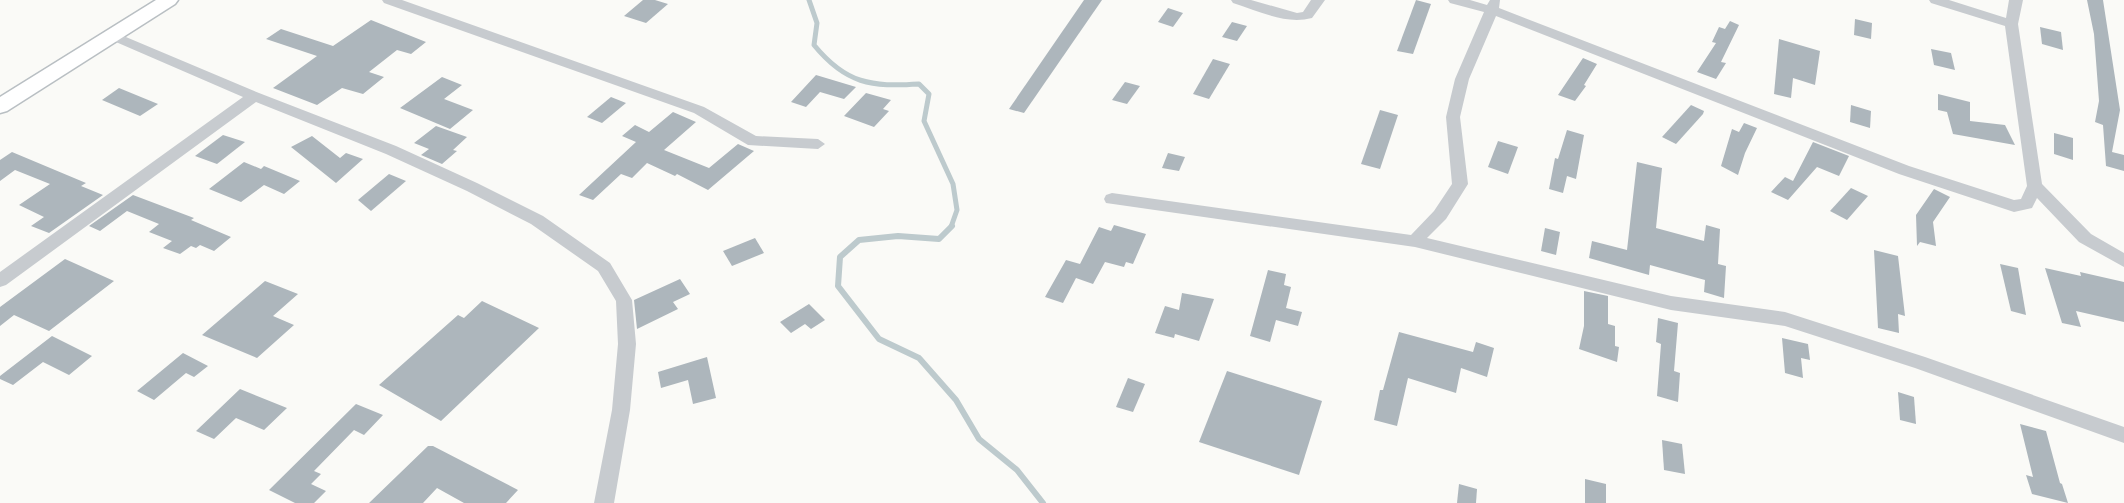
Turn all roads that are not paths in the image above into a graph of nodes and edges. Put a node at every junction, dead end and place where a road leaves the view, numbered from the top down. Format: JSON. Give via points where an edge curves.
{"nodes":[{"id":1,"x":169,"y":0,"type":"edge"},
{"id":2,"x":1238,"y":0,"type":"edge"},
{"id":3,"x":1318,"y":0,"type":"edge"},
{"id":4,"x":1455,"y":0,"type":"edge"},
{"id":5,"x":1936,"y":0,"type":"edge"},
{"id":6,"x":2016,"y":0,"type":"edge"},
{"id":7,"x":398,"y":1,"type":"edge"},
{"id":8,"x":1494,"y":5,"type":"edge"},
{"id":9,"x":2011,"y":24,"type":"junction"},
{"id":10,"x":114,"y":36,"type":"junction"},
{"id":11,"x":254,"y":96,"type":"junction"},
{"id":12,"x":0,"y":106,"type":"edge"},
{"id":13,"x":818,"y":144,"type":"dead end"},
{"id":14,"x":2035,"y":186,"type":"junction"},
{"id":15,"x":1112,"y":199,"type":"dead end"},
{"id":16,"x":1415,"y":241,"type":"junction"},
{"id":17,"x":2124,"y":261,"type":"edge"},
{"id":18,"x":0,"y":281,"type":"edge"},
{"id":19,"x":2124,"y":435,"type":"edge"},
{"id":20,"x":604,"y":503,"type":"edge"}],
"edges":[{"from":1,"to":10,"type":"main road"},
{"from":2,"to":3,"type":"street","via":[[1297,17],[1307,15]]},
{"from":4,"to":8,"type":"street"},
{"from":5,"to":9,"type":"street"},
{"from":6,"to":9,"type":"street"},
{"from":7,"to":13,"type":"street","via":[[690,106],[753,141]]},
{"from":8,"to":14,"type":"street","via":[[1904,170],[1981,196],[2014,206],[2026,204]]},
{"from":8,"to":16,"type":"street","via":[[1462,79],[1454,117],[1460,184],[1440,215]]},
{"from":9,"to":14,"type":"street"},
{"from":10,"to":11,"type":"street"},
{"from":10,"to":12,"type":"main road"},
{"from":11,"to":18,"type":"street"},
{"from":11,"to":20,"type":"street","via":[[472,186],[537,220],[604,267],[624,300],[627,344],[621,410]]},
{"from":14,"to":17,"type":"street","via":[[2085,238]]},
{"from":15,"to":16,"type":"street"},
{"from":16,"to":19,"type":"street","via":[[1671,303],[1784,319],[1919,362]]}]}
